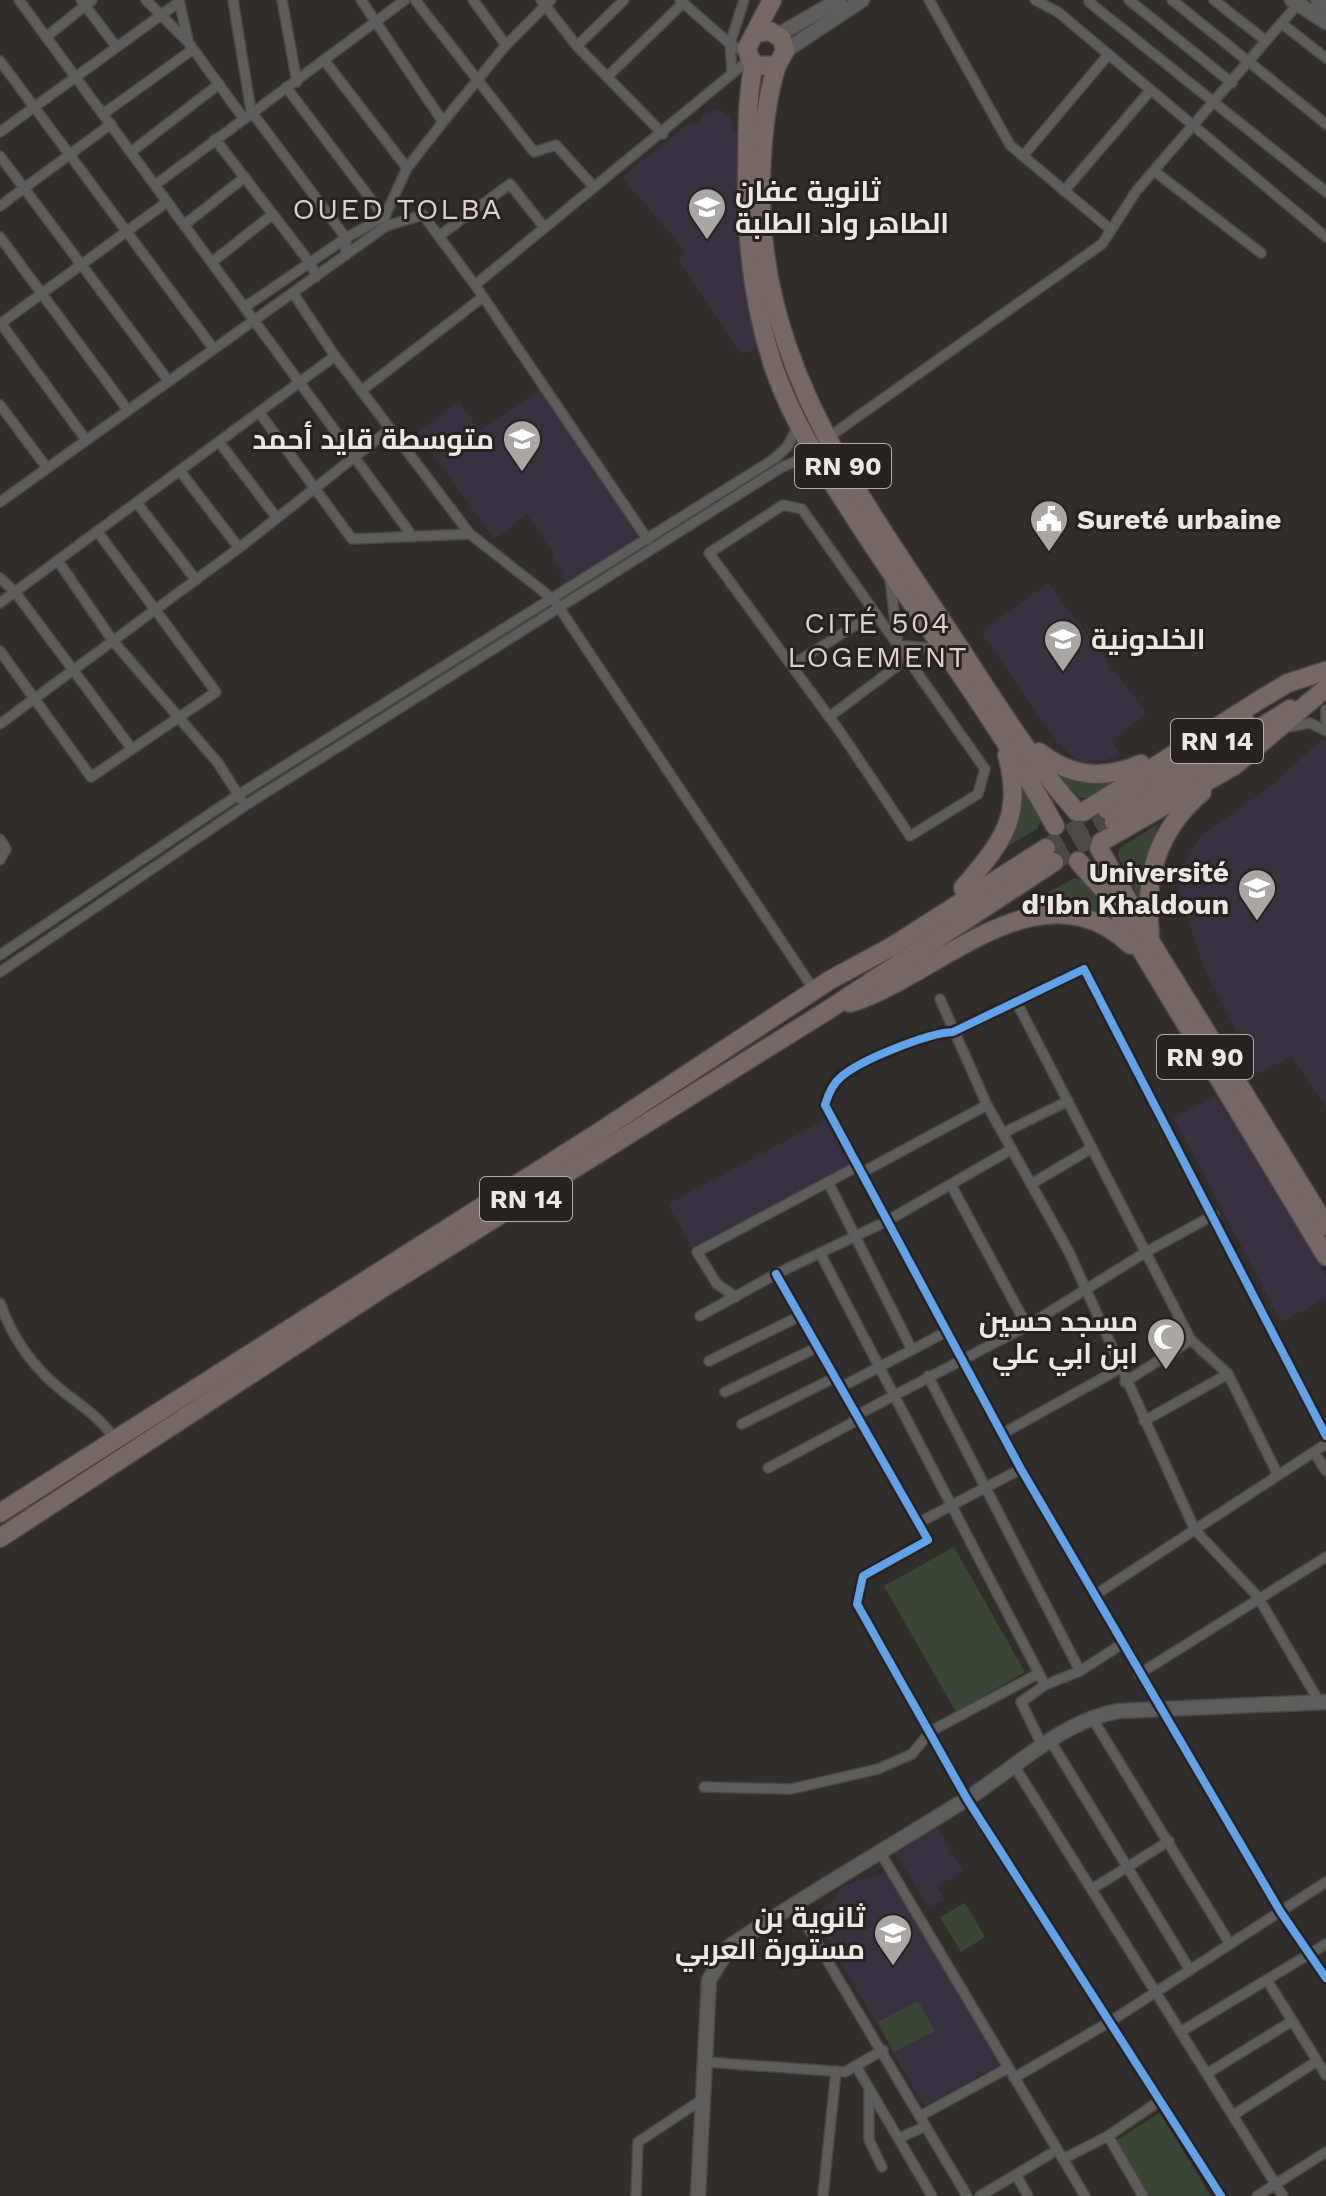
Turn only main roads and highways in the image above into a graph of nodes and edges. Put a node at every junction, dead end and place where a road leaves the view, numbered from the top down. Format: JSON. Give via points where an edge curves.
{"nodes":[{"id":1,"x":772,"y":0,"type":"edge"},
{"id":2,"x":780,"y":0,"type":"edge"},
{"id":3,"x":774,"y":43,"type":"junction"},
{"id":4,"x":751,"y":59,"type":"junction"},
{"id":5,"x":1326,"y":679,"type":"edge"},
{"id":6,"x":1208,"y":731,"type":"junction"},
{"id":7,"x":1010,"y":736,"type":"junction"},
{"id":8,"x":1234,"y":766,"type":"junction"},
{"id":9,"x":1080,"y":812,"type":"junction"},
{"id":10,"x":1110,"y":816,"type":"tunnel mouth"},
{"id":11,"x":1052,"y":842,"type":"junction"},
{"id":12,"x":1100,"y":845,"type":"junction"},
{"id":13,"x":1076,"y":861,"type":"junction"},
{"id":14,"x":963,"y":888,"type":"junction"},
{"id":15,"x":1147,"y":950,"type":"junction"},
{"id":16,"x":830,"y":980,"type":"junction"},
{"id":17,"x":828,"y":1010,"type":"junction"},
{"id":18,"x":1326,"y":1226,"type":"edge"},
{"id":19,"x":1326,"y":1256,"type":"edge"},
{"id":20,"x":342,"y":1306,"type":"junction"},
{"id":21,"x":0,"y":1513,"type":"edge"},
{"id":22,"x":0,"y":1538,"type":"edge"}],
"edges":[{"from":1,"to":3,"type":"highway","number":"RN 90"},
{"from":2,"to":3,"type":"highway","number":"RN 90"},
{"from":3,"to":4,"type":"highway","via":[[749,42]]},
{"from":3,"to":4,"type":"highway","via":[[763,68]]},
{"from":3,"to":7,"type":"highway","number":"RN 90","via":[[761,150],[762,237],[788,354],[826,439]]},
{"from":4,"to":7,"type":"highway","number":"RN 90","via":[[747,197],[755,300],[775,370],[798,426],[889,569],[941,649]]},
{"from":5,"to":6,"type":"highway","via":[[1288,683]]},
{"from":5,"to":8,"type":"highway","via":[[1278,732]]},
{"from":5,"to":10,"type":"highway","number":"RN 14"},
{"from":6,"to":7,"type":"highway","via":[[1129,769],[1093,775],[1055,765]]},
{"from":6,"to":9,"type":"highway"},
{"from":7,"to":9,"type":"highway","number":"RN 90"},
{"from":7,"to":11,"type":"highway","number":"RN 90"},
{"from":7,"to":14,"type":"highway","via":[[1014,788],[1006,835]]},
{"from":8,"to":12,"type":"highway"},
{"from":8,"to":15,"type":"highway","via":[[1188,805],[1162,841],[1148,894]]},
{"from":9,"to":11,"type":"highway","via":[[1064,816]]},
{"from":9,"to":12,"type":"highway","via":[[1096,821]]},
{"from":11,"to":13,"type":"highway","via":[[1058,852]]},
{"from":11,"to":14,"type":"highway"},
{"from":11,"to":16,"type":"highway","number":"RN 14","via":[[878,955]]},
{"from":11,"to":17,"type":"highway","number":"RN 14"},
{"from":12,"to":13,"type":"highway","via":[[1091,857]]},
{"from":12,"to":15,"type":"highway","number":"RN 90"},
{"from":13,"to":15,"type":"highway","number":"RN 90"},
{"from":13,"to":17,"type":"highway","via":[[925,959]]},
{"from":14,"to":16,"type":"highway"},
{"from":15,"to":17,"type":"highway","via":[[1077,915],[1028,916],[917,974]]},
{"from":15,"to":18,"type":"highway","number":"RN 90"},
{"from":15,"to":19,"type":"highway","number":"RN 90"},
{"from":16,"to":20,"type":"highway","number":"RN 14"},
{"from":17,"to":20,"type":"highway","number":"RN 14","via":[[386,1286]]},
{"from":20,"to":21,"type":"highway","number":"RN 14"},
{"from":20,"to":22,"type":"highway","number":"RN 14"}]}
